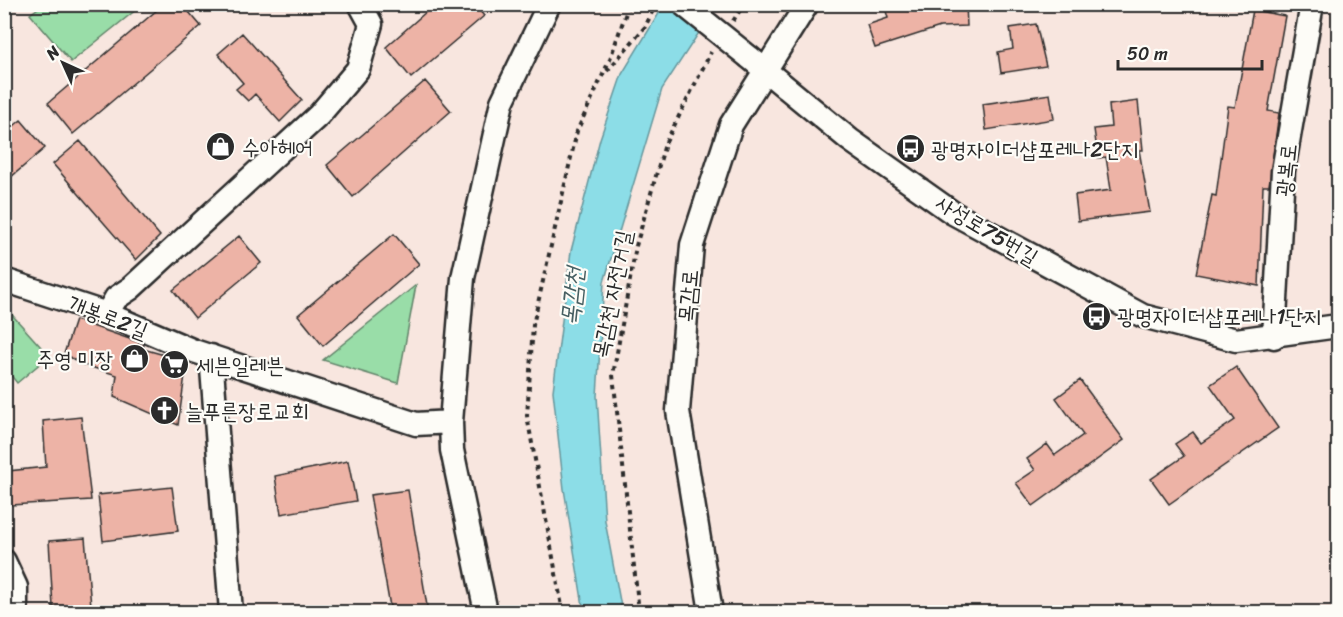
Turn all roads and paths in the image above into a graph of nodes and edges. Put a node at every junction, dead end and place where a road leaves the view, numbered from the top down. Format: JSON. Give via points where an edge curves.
{"nodes":[{"id":1,"x":360,"y":4,"type":"edge"},
{"id":2,"x":549,"y":4,"type":"edge"},
{"id":3,"x":630,"y":4,"type":"edge"},
{"id":4,"x":656,"y":4,"type":"edge"},
{"id":5,"x":683,"y":4,"type":"edge"},
{"id":6,"x":744,"y":4,"type":"edge"},
{"id":7,"x":807,"y":4,"type":"edge"},
{"id":8,"x":1312,"y":4,"type":"edge"},
{"id":9,"x":732,"y":22,"type":"dead end"},
{"id":10,"x":712,"y":49,"type":"dead end"},
{"id":11,"x":757,"y":64,"type":"junction"},
{"id":12,"x":603,"y":75,"type":"junction"},
{"id":13,"x":4,"y":279,"type":"edge"},
{"id":14,"x":107,"y":314,"type":"junction"},
{"id":15,"x":1338,"y":326,"type":"edge"},
{"id":16,"x":1274,"y":337,"type":"junction"},
{"id":17,"x":211,"y":356,"type":"junction"},
{"id":18,"x":451,"y":422,"type":"junction"},
{"id":19,"x":4,"y":561,"type":"edge"},
{"id":20,"x":10,"y":587,"type":"edge"},
{"id":21,"x":16,"y":612,"type":"edge"},
{"id":22,"x":231,"y":612,"type":"edge"},
{"id":23,"x":486,"y":612,"type":"edge"},
{"id":24,"x":563,"y":612,"type":"edge"},
{"id":25,"x":639,"y":612,"type":"edge"},
{"id":26,"x":711,"y":612,"type":"edge"}],
"edges":[{"from":1,"to":14,"type":"street","via":[[371,24],[358,69],[319,115],[117,298]]},
{"from":2,"to":18,"type":"street","via":[[502,102],[463,278]]},
{"from":3,"to":12,"type":"path"},
{"from":4,"to":12,"type":"path","via":[[645,27]]},
{"from":5,"to":11,"type":"street","name":"사성로75번길","bridge":true},
{"from":6,"to":9,"type":"path"},
{"from":7,"to":11,"type":"street","name":"목감로"},
{"from":8,"to":16,"type":"street","name":"광복로","via":[[1283,171]]},
{"from":10,"to":25,"type":"path","name":"목감천 자전거길","via":[[665,144],[636,246],[613,375]]},
{"from":11,"to":16,"type":"street","name":"사성로75번길","via":[[850,140],[953,213],[1143,316],[1236,340]]},
{"from":11,"to":26,"type":"street","name":"목감로","via":[[731,125],[692,245],[678,411]]},
{"from":12,"to":24,"type":"path","via":[[576,131],[533,325],[527,416]]},
{"from":13,"to":14,"type":"street","name":"개봉로2길"},
{"from":14,"to":17,"type":"street","name":"개봉로2길"},
{"from":15,"to":16,"type":"street","name":"사성로75번길"},
{"from":17,"to":18,"type":"street","name":"개봉로2길","via":[[416,424]]},
{"from":17,"to":22,"type":"street"},
{"from":18,"to":23,"type":"street","via":[[452,450]]},
{"from":19,"to":20,"type":"street"},
{"from":20,"to":21,"type":"street"}]}
